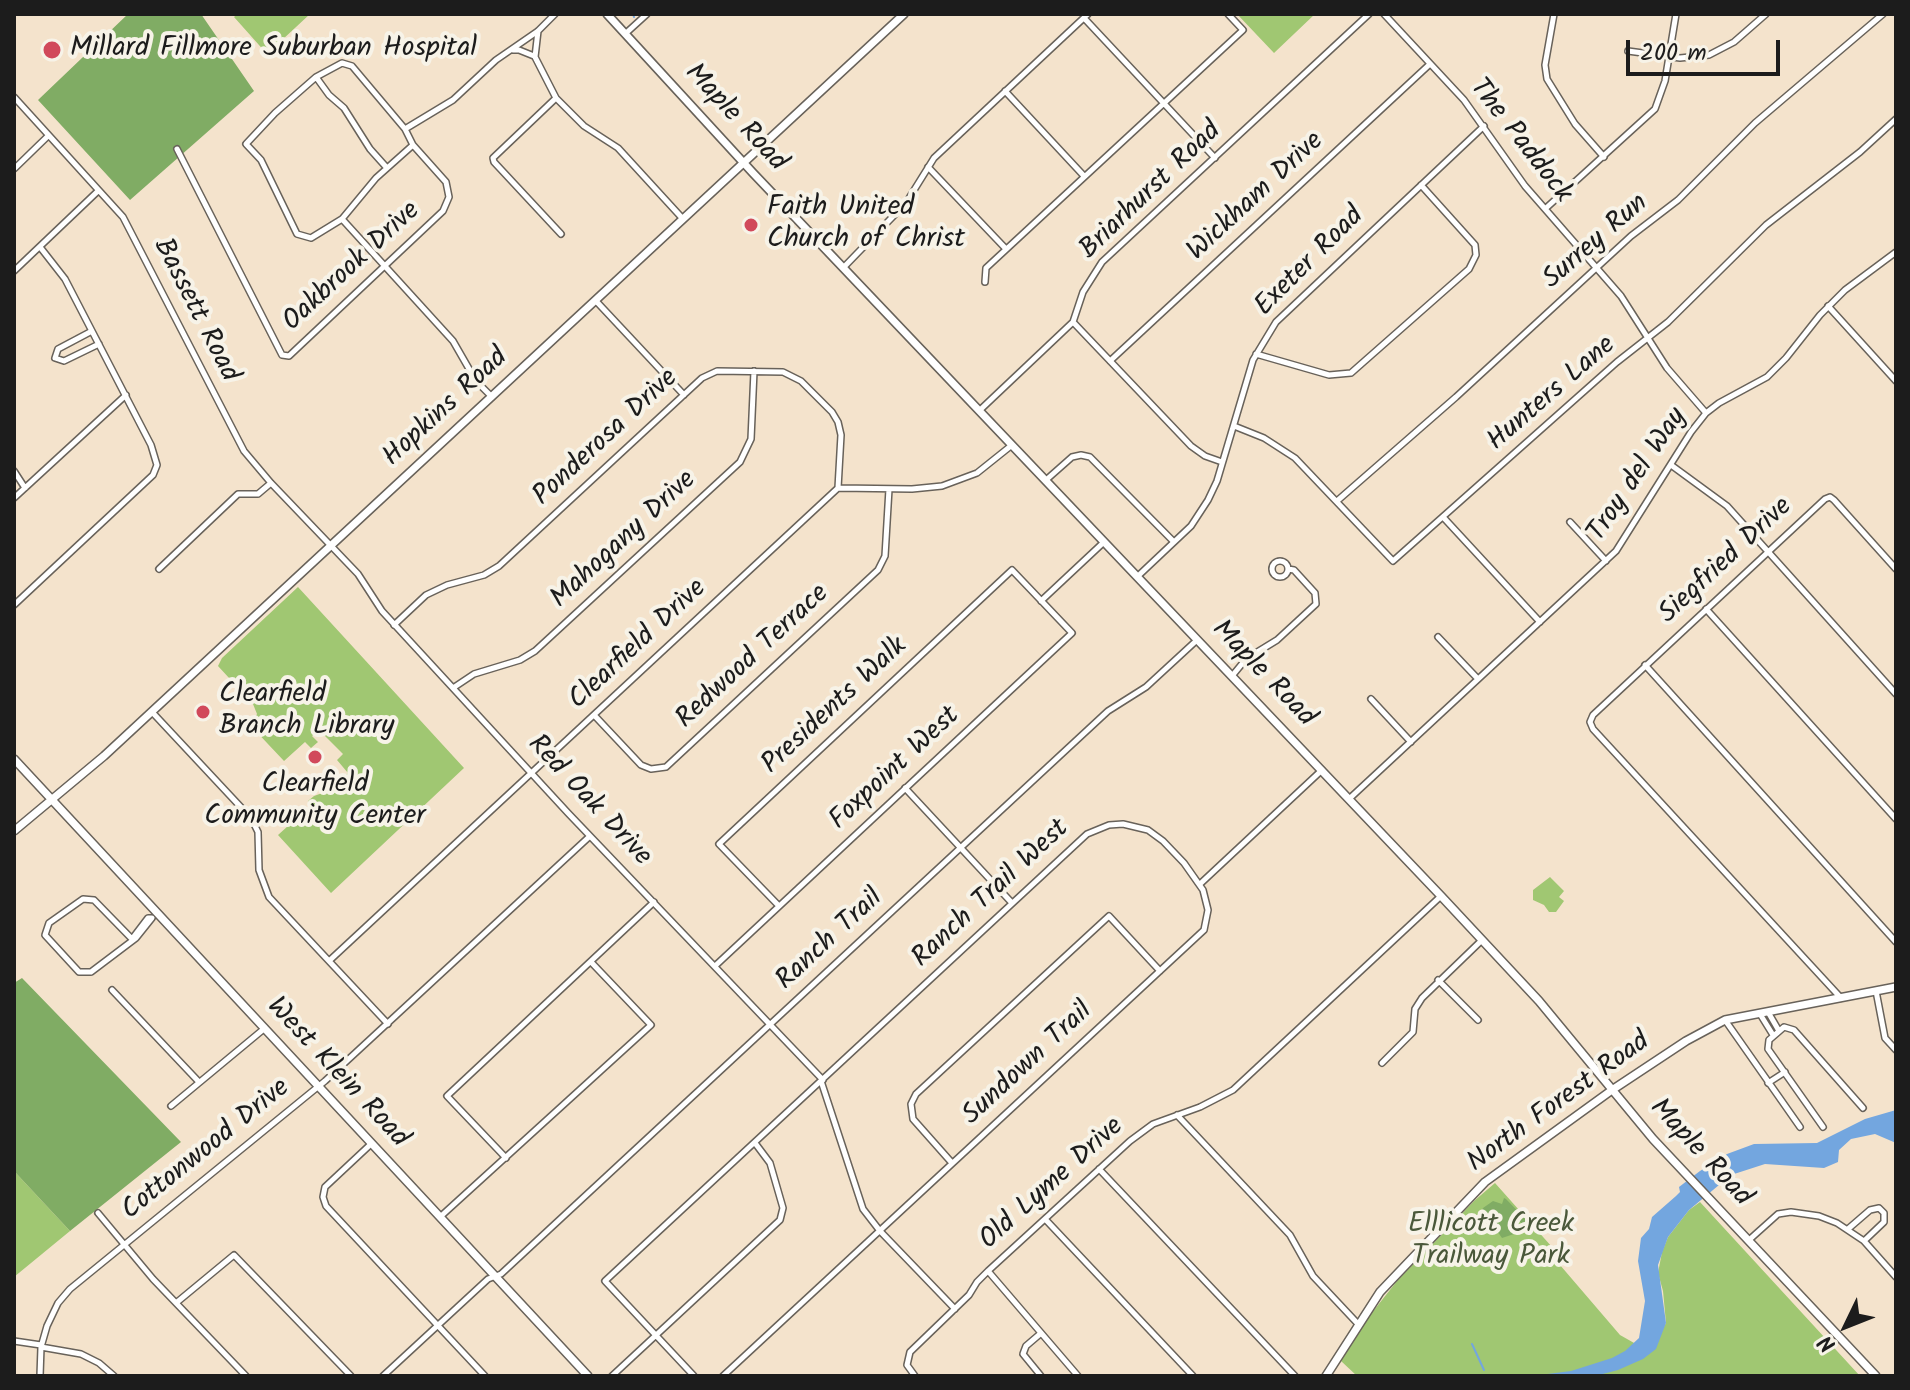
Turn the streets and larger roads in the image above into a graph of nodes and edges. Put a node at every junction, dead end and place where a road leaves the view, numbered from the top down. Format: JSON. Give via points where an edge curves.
{"nodes":[{"id":1,"x":555,"y":14,"type":"edge"},
{"id":2,"x":607,"y":14,"type":"edge"},
{"id":3,"x":647,"y":14,"type":"edge"},
{"id":4,"x":904,"y":14,"type":"edge"},
{"id":5,"x":1228,"y":14,"type":"edge"},
{"id":6,"x":1369,"y":14,"type":"edge"},
{"id":7,"x":1384,"y":14,"type":"edge"},
{"id":8,"x":1554,"y":14,"type":"edge"},
{"id":9,"x":1676,"y":14,"type":"edge"},
{"id":10,"x":1766,"y":14,"type":"edge"},
{"id":11,"x":1883,"y":14,"type":"edge"},
{"id":12,"x":1086,"y":16,"type":"edge"},
{"id":13,"x":538,"y":31,"type":"junction"},
{"id":14,"x":625,"y":34,"type":"junction"},
{"id":15,"x":512,"y":50,"type":"junction"},
{"id":16,"x":1628,"y":51,"type":"dead end"},
{"id":17,"x":535,"y":57,"type":"junction"},
{"id":18,"x":1669,"y":57,"type":"junction"},
{"id":19,"x":1430,"y":64,"type":"junction"},
{"id":20,"x":316,"y":77,"type":"junction"},
{"id":21,"x":1005,"y":91,"type":"junction"},
{"id":22,"x":14,"y":97,"type":"edge"},
{"id":23,"x":556,"y":98,"type":"junction"},
{"id":24,"x":1163,"y":103,"type":"junction"},
{"id":25,"x":1896,"y":119,"type":"edge"},
{"id":26,"x":1484,"y":126,"type":"junction"},
{"id":27,"x":405,"y":129,"type":"junction"},
{"id":28,"x":48,"y":136,"type":"junction"},
{"id":29,"x":413,"y":145,"type":"junction"},
{"id":30,"x":177,"y":149,"type":"dead end"},
{"id":31,"x":1604,"y":157,"type":"junction"},
{"id":32,"x":1215,"y":158,"type":"junction"},
{"id":33,"x":744,"y":163,"type":"junction"},
{"id":34,"x":928,"y":167,"type":"junction"},
{"id":35,"x":387,"y":168,"type":"junction"},
{"id":36,"x":14,"y":169,"type":"edge"},
{"id":37,"x":1084,"y":176,"type":"junction"},
{"id":38,"x":1421,"y":185,"type":"junction"},
{"id":39,"x":98,"y":191,"type":"junction"},
{"id":40,"x":1544,"y":209,"type":"junction"},
{"id":41,"x":342,"y":219,"type":"junction"},
{"id":42,"x":683,"y":219,"type":"junction"},
{"id":43,"x":561,"y":234,"type":"dead end"},
{"id":44,"x":40,"y":247,"type":"junction"},
{"id":45,"x":1006,"y":249,"type":"junction"},
{"id":46,"x":1896,"y":252,"type":"edge"},
{"id":47,"x":384,"y":266,"type":"junction"},
{"id":48,"x":844,"y":267,"type":"junction"},
{"id":49,"x":1596,"y":268,"type":"junction"},
{"id":50,"x":14,"y":271,"type":"edge"},
{"id":51,"x":985,"y":282,"type":"dead end"},
{"id":52,"x":596,"y":301,"type":"junction"},
{"id":53,"x":1828,"y":306,"type":"junction"},
{"id":54,"x":1073,"y":322,"type":"junction"},
{"id":55,"x":92,"y":331,"type":"junction"},
{"id":56,"x":1648,"y":339,"type":"junction"},
{"id":57,"x":99,"y":344,"type":"junction"},
{"id":58,"x":1256,"y":354,"type":"junction"},
{"id":59,"x":1110,"y":361,"type":"junction"},
{"id":60,"x":754,"y":371,"type":"junction"},
{"id":61,"x":1896,"y":381,"type":"edge"},
{"id":62,"x":126,"y":395,"type":"junction"},
{"id":63,"x":684,"y":395,"type":"junction"},
{"id":64,"x":492,"y":397,"type":"junction"},
{"id":65,"x":980,"y":410,"type":"junction"},
{"id":66,"x":1706,"y":413,"type":"junction"},
{"id":67,"x":1234,"y":426,"type":"junction"},
{"id":68,"x":1013,"y":444,"type":"junction"},
{"id":69,"x":1222,"y":462,"type":"junction"},
{"id":70,"x":1671,"y":465,"type":"junction"},
{"id":71,"x":14,"y":471,"type":"edge"},
{"id":72,"x":1046,"y":480,"type":"junction"},
{"id":73,"x":271,"y":483,"type":"junction"},
{"id":74,"x":25,"y":488,"type":"junction"},
{"id":75,"x":838,"y":488,"type":"junction"},
{"id":76,"x":889,"y":489,"type":"junction"},
{"id":77,"x":14,"y":498,"type":"edge"},
{"id":78,"x":1337,"y":501,"type":"junction"},
{"id":79,"x":1443,"y":517,"type":"junction"},
{"id":80,"x":1570,"y":522,"type":"dead end"},
{"id":81,"x":1105,"y":541,"type":"junction"},
{"id":82,"x":1174,"y":542,"type":"junction"},
{"id":83,"x":331,"y":546,"type":"junction"},
{"id":84,"x":1768,"y":552,"type":"junction"},
{"id":85,"x":1606,"y":561,"type":"junction"},
{"id":86,"x":159,"y":569,"type":"dead end"},
{"id":87,"x":1288,"y":569,"type":"dead end"},
{"id":88,"x":1896,"y":569,"type":"edge"},
{"id":89,"x":1138,"y":576,"type":"junction"},
{"id":90,"x":1041,"y":601,"type":"junction"},
{"id":91,"x":14,"y":605,"type":"edge"},
{"id":92,"x":1706,"y":609,"type":"junction"},
{"id":93,"x":1540,"y":622,"type":"junction"},
{"id":94,"x":394,"y":625,"type":"junction"},
{"id":95,"x":1438,"y":637,"type":"dead end"},
{"id":96,"x":1197,"y":639,"type":"junction"},
{"id":97,"x":1645,"y":665,"type":"junction"},
{"id":98,"x":1232,"y":676,"type":"junction"},
{"id":99,"x":1478,"y":679,"type":"junction"},
{"id":100,"x":453,"y":688,"type":"junction"},
{"id":101,"x":1896,"y":694,"type":"edge"},
{"id":102,"x":1371,"y":699,"type":"dead end"},
{"id":103,"x":152,"y":712,"type":"junction"},
{"id":104,"x":594,"y":715,"type":"junction"},
{"id":105,"x":1411,"y":742,"type":"junction"},
{"id":106,"x":14,"y":759,"type":"edge"},
{"id":107,"x":1322,"y":770,"type":"junction"},
{"id":108,"x":532,"y":773,"type":"junction"},
{"id":109,"x":905,"y":788,"type":"junction"},
{"id":110,"x":1349,"y":799,"type":"junction"},
{"id":111,"x":53,"y":800,"type":"junction"},
{"id":112,"x":1896,"y":819,"type":"edge"},
{"id":113,"x":14,"y":831,"type":"edge"},
{"id":114,"x":590,"y":836,"type":"junction"},
{"id":115,"x":961,"y":848,"type":"junction"},
{"id":116,"x":1200,"y":884,"type":"junction"},
{"id":117,"x":1441,"y":896,"type":"junction"},
{"id":118,"x":654,"y":902,"type":"junction"},
{"id":119,"x":1012,"y":903,"type":"junction"},
{"id":120,"x":779,"y":906,"type":"junction"},
{"id":121,"x":154,"y":916,"type":"junction"},
{"id":122,"x":132,"y":939,"type":"junction"},
{"id":123,"x":1481,"y":941,"type":"junction"},
{"id":124,"x":1896,"y":942,"type":"edge"},
{"id":125,"x":329,"y":961,"type":"junction"},
{"id":126,"x":591,"y":962,"type":"junction"},
{"id":127,"x":715,"y":966,"type":"junction"},
{"id":128,"x":1160,"y":971,"type":"junction"},
{"id":129,"x":1438,"y":980,"type":"junction"},
{"id":130,"x":1896,"y":987,"type":"edge"},
{"id":131,"x":112,"y":990,"type":"dead end"},
{"id":132,"x":1876,"y":991,"type":"junction"},
{"id":133,"x":1841,"y":998,"type":"junction"},
{"id":134,"x":1764,"y":1013,"type":"junction"},
{"id":135,"x":1478,"y":1020,"type":"dead end"},
{"id":136,"x":1725,"y":1020,"type":"junction"},
{"id":137,"x":388,"y":1024,"type":"junction"},
{"id":138,"x":770,"y":1025,"type":"junction"},
{"id":139,"x":265,"y":1028,"type":"junction"},
{"id":140,"x":1776,"y":1033,"type":"junction"},
{"id":141,"x":1896,"y":1050,"type":"edge"},
{"id":142,"x":1382,"y":1063,"type":"dead end"},
{"id":143,"x":1785,"y":1072,"type":"junction"},
{"id":144,"x":822,"y":1080,"type":"junction"},
{"id":145,"x":199,"y":1082,"type":"junction"},
{"id":146,"x":1768,"y":1083,"type":"junction"},
{"id":147,"x":318,"y":1087,"type":"junction"},
{"id":148,"x":1612,"y":1090,"type":"junction"},
{"id":149,"x":171,"y":1106,"type":"dead end"},
{"id":150,"x":1863,"y":1108,"type":"dead end"},
{"id":151,"x":1177,"y":1115,"type":"junction"},
{"id":152,"x":1800,"y":1127,"type":"dead end"},
{"id":153,"x":1823,"y":1127,"type":"dead end"},
{"id":154,"x":755,"y":1143,"type":"junction"},
{"id":155,"x":371,"y":1144,"type":"junction"},
{"id":156,"x":506,"y":1158,"type":"junction"},
{"id":157,"x":952,"y":1163,"type":"junction"},
{"id":158,"x":1099,"y":1169,"type":"junction"},
{"id":159,"x":98,"y":1213,"type":"dead end"},
{"id":160,"x":439,"y":1218,"type":"junction"},
{"id":161,"x":1045,"y":1219,"type":"junction"},
{"id":162,"x":1848,"y":1230,"type":"junction"},
{"id":163,"x":880,"y":1231,"type":"junction"},
{"id":164,"x":1749,"y":1240,"type":"junction"},
{"id":165,"x":1864,"y":1241,"type":"junction"},
{"id":166,"x":124,"y":1244,"type":"junction"},
{"id":167,"x":988,"y":1271,"type":"junction"},
{"id":168,"x":494,"y":1276,"type":"junction"},
{"id":169,"x":1896,"y":1277,"type":"edge"},
{"id":170,"x":176,"y":1303,"type":"junction"},
{"id":171,"x":955,"y":1309,"type":"junction"},
{"id":172,"x":1359,"y":1325,"type":"junction"},
{"id":173,"x":437,"y":1326,"type":"junction"},
{"id":174,"x":1040,"y":1334,"type":"junction"},
{"id":175,"x":656,"y":1336,"type":"junction"},
{"id":176,"x":14,"y":1341,"type":"edge"},
{"id":177,"x":41,"y":1346,"type":"junction"},
{"id":178,"x":1076,"y":1375,"type":"edge"},
{"id":179,"x":40,"y":1376,"type":"edge"},
{"id":180,"x":114,"y":1376,"type":"edge"},
{"id":181,"x":246,"y":1376,"type":"edge"},
{"id":182,"x":351,"y":1376,"type":"edge"},
{"id":183,"x":383,"y":1376,"type":"edge"},
{"id":184,"x":485,"y":1376,"type":"edge"},
{"id":185,"x":588,"y":1376,"type":"edge"},
{"id":186,"x":612,"y":1376,"type":"edge"},
{"id":187,"x":694,"y":1376,"type":"edge"},
{"id":188,"x":723,"y":1376,"type":"edge"},
{"id":189,"x":915,"y":1376,"type":"edge"},
{"id":190,"x":1041,"y":1376,"type":"edge"},
{"id":191,"x":1193,"y":1376,"type":"edge"},
{"id":192,"x":1295,"y":1376,"type":"edge"},
{"id":193,"x":1326,"y":1376,"type":"edge"},
{"id":194,"x":1876,"y":1376,"type":"edge"}],
"edges":[{"from":1,"to":13,"type":"street"},
{"from":2,"to":14,"type":"street","name":"Maple Road"},
{"from":3,"to":14,"type":"street"},
{"from":4,"to":33,"type":"street","name":"Hopkins Road"},
{"from":5,"to":24,"type":"street","via":[[1243,30]]},
{"from":6,"to":32,"type":"street","name":"Briarhurst Road"},
{"from":7,"to":19,"type":"street","name":"The Paddock"},
{"from":8,"to":31,"type":"street","via":[[1547,79]]},
{"from":9,"to":18,"type":"street"},
{"from":10,"to":18,"type":"street","via":[[1719,51]]},
{"from":11,"to":49,"type":"street","name":"Surrey Run"},
{"from":12,"to":21,"type":"street"},
{"from":12,"to":24,"type":"street"},
{"from":13,"to":15,"type":"street"},
{"from":13,"to":17,"type":"street"},
{"from":14,"to":33,"type":"street","name":"Maple Road"},
{"from":15,"to":17,"type":"street"},
{"from":15,"to":27,"type":"street","via":[[444,106]]},
{"from":16,"to":18,"type":"street"},
{"from":17,"to":23,"type":"street"},
{"from":18,"to":31,"type":"street","via":[[1655,109]]},
{"from":19,"to":26,"type":"street","name":"The Paddock"},
{"from":19,"to":59,"type":"street","name":"Wickham Drive"},
{"from":20,"to":27,"type":"street","name":"Oakbrook Drive","via":[[342,63],[352,66]]},
{"from":20,"to":35,"type":"street"},
{"from":20,"to":41,"type":"street","via":[[246,144],[261,160],[297,234],[311,238]]},
{"from":21,"to":34,"type":"street"},
{"from":21,"to":37,"type":"street"},
{"from":22,"to":28,"type":"street","name":"Bassett Road"},
{"from":23,"to":42,"type":"street","via":[[584,126],[618,148]]},
{"from":23,"to":43,"type":"street","via":[[493,158]]},
{"from":24,"to":32,"type":"street"},
{"from":24,"to":37,"type":"street"},
{"from":25,"to":56,"type":"street","name":"Hunters Lane","via":[[1766,225]]},
{"from":26,"to":38,"type":"street","name":"Exeter Road"},
{"from":26,"to":40,"type":"street","name":"The Paddock"},
{"from":27,"to":29,"type":"street","name":"Oakbrook Drive"},
{"from":28,"to":36,"type":"street"},
{"from":28,"to":39,"type":"street","name":"Bassett Road"},
{"from":29,"to":35,"type":"street"},
{"from":29,"to":47,"type":"street","name":"Oakbrook Drive","via":[[446,182],[449,197],[440,214]]},
{"from":30,"to":47,"type":"street","name":"Oakbrook Drive","via":[[282,355],[289,356]]},
{"from":31,"to":40,"type":"street"},
{"from":32,"to":54,"type":"street","name":"Briarhurst Road","via":[[1096,269]]},
{"from":33,"to":42,"type":"street","name":"Hopkins Road"},
{"from":33,"to":48,"type":"street","name":"Maple Road"},
{"from":34,"to":45,"type":"street"},
{"from":34,"to":48,"type":"street","via":[[906,203]]},
{"from":35,"to":41,"type":"street"},
{"from":37,"to":45,"type":"street"},
{"from":38,"to":58,"type":"street","name":"Exeter Road","via":[[1284,313]]},
{"from":38,"to":58,"type":"street","via":[[1475,245],[1469,269],[1351,373],[1329,375]]},
{"from":39,"to":44,"type":"street"},
{"from":39,"to":73,"type":"street","name":"Bassett Road","via":[[123,217],[244,451]]},
{"from":40,"to":49,"type":"street","name":"The Paddock"},
{"from":41,"to":47,"type":"street"},
{"from":42,"to":52,"type":"street","name":"Hopkins Road"},
{"from":44,"to":50,"type":"street"},
{"from":44,"to":55,"type":"street","via":[[65,279]]},
{"from":45,"to":51,"type":"street","via":[[986,268]]},
{"from":46,"to":53,"type":"street","name":"Troy del Way"},
{"from":47,"to":64,"type":"street","via":[[453,341]]},
{"from":48,"to":65,"type":"street","name":"Maple Road"},
{"from":49,"to":56,"type":"street","name":"The Paddock"},
{"from":49,"to":78,"type":"street","name":"Surrey Run"},
{"from":52,"to":63,"type":"street"},
{"from":52,"to":64,"type":"street","name":"Hopkins Road"},
{"from":53,"to":61,"type":"street"},
{"from":53,"to":66,"type":"street","name":"Troy del Way","via":[[1767,377]]},
{"from":54,"to":59,"type":"street"},
{"from":54,"to":65,"type":"street","name":"Briarhurst Road"},
{"from":55,"to":57,"type":"street"},
{"from":55,"to":57,"type":"street","via":[[58,349],[55,358],[64,361]]},
{"from":56,"to":66,"type":"street","name":"The Paddock"},
{"from":56,"to":79,"type":"street","name":"Hunters Lane"},
{"from":57,"to":62,"type":"street"},
{"from":58,"to":67,"type":"street","name":"Exeter Road"},
{"from":59,"to":69,"type":"street","via":[[1191,446]]},
{"from":60,"to":63,"type":"street","name":"Ponderosa Drive","via":[[711,373]]},
{"from":60,"to":75,"type":"street","name":"Ponderosa Drive","via":[[795,377],[834,414],[841,435]]},
{"from":60,"to":100,"type":"street","name":"Mahogany Drive","via":[[751,439],[740,462],[535,651],[474,674]]},
{"from":62,"to":74,"type":"street"},
{"from":62,"to":91,"type":"street","via":[[156,456],[156,470]]},
{"from":63,"to":94,"type":"street","name":"Ponderosa Drive","via":[[499,566],[426,595]]},
{"from":64,"to":83,"type":"street","name":"Hopkins Road"},
{"from":65,"to":68,"type":"street","name":"Maple Road"},
{"from":66,"to":70,"type":"street","name":"Troy del Way"},
{"from":67,"to":69,"type":"street","name":"Exeter Road"},
{"from":67,"to":78,"type":"street","name":"Hunters Lane","via":[[1285,450]]},
{"from":68,"to":72,"type":"street","name":"Maple Road"},
{"from":68,"to":76,"type":"street","via":[[982,470],[957,482]]},
{"from":69,"to":82,"type":"street","name":"Exeter Road","via":[[1208,500]]},
{"from":70,"to":84,"type":"street","via":[[1727,506]]},
{"from":70,"to":85,"type":"street","name":"Troy del Way"},
{"from":71,"to":74,"type":"street"},
{"from":72,"to":81,"type":"street","name":"Maple Road"},
{"from":72,"to":82,"type":"street","via":[[1072,457],[1090,457]]},
{"from":73,"to":83,"type":"street","name":"Bassett Road"},
{"from":73,"to":86,"type":"street","via":[[258,494],[238,494]]},
{"from":74,"to":77,"type":"street"},
{"from":75,"to":76,"type":"street"},
{"from":75,"to":104,"type":"street","name":"Clearfield Drive"},
{"from":76,"to":104,"type":"street","name":"Redwood Terrace","via":[[885,556],[878,570],[666,767],[641,765]]},
{"from":78,"to":79,"type":"street","name":"Hunters Lane","via":[[1393,561]]},
{"from":79,"to":93,"type":"street"},
{"from":80,"to":85,"type":"street"},
{"from":81,"to":89,"type":"street","name":"Maple Road"},
{"from":81,"to":90,"type":"street"},
{"from":82,"to":89,"type":"street","name":"Exeter Road"},
{"from":83,"to":94,"type":"street","name":"Red Oak Drive"},
{"from":83,"to":103,"type":"street","name":"Hopkins Road"},
{"from":84,"to":88,"type":"street","name":"Siegfried Drive","via":[[1830,497]]},
{"from":84,"to":92,"type":"street","name":"Siegfried Drive"},
{"from":84,"to":101,"type":"street"},
{"from":85,"to":93,"type":"street","name":"Troy del Way"},
{"from":87,"to":98,"type":"street","via":[[1315,593],[1316,604]]},
{"from":89,"to":96,"type":"street","name":"Maple Road"},
{"from":90,"to":109,"type":"street","name":"Foxpoint West","via":[[1072,633]]},
{"from":90,"to":120,"type":"street","name":"Presidents Walk","via":[[1012,570],[719,844]]},
{"from":92,"to":97,"type":"street","name":"Siegfried Drive"},
{"from":92,"to":112,"type":"street"},
{"from":93,"to":99,"type":"street","name":"Troy del Way"},
{"from":94,"to":100,"type":"street","name":"Red Oak Drive"},
{"from":95,"to":99,"type":"street"},
{"from":96,"to":98,"type":"street","name":"Maple Road"},
{"from":96,"to":115,"type":"street","name":"Ranch Trail","via":[[1146,687],[1108,711]]},
{"from":97,"to":124,"type":"street"},
{"from":97,"to":133,"type":"street","name":"Siegfried Drive","via":[[1593,715],[1593,729]]},
{"from":98,"to":107,"type":"street","name":"Maple Road"},
{"from":99,"to":105,"type":"street","name":"Troy del Way"},
{"from":100,"to":108,"type":"street","name":"Red Oak Drive"},
{"from":102,"to":105,"type":"street"},
{"from":103,"to":111,"type":"street","name":"Hopkins Road"},
{"from":103,"to":125,"type":"street","via":[[251,818],[269,897]]},
{"from":104,"to":108,"type":"street","name":"Clearfield Drive"},
{"from":105,"to":110,"type":"street","name":"Troy del Way"},
{"from":106,"to":111,"type":"street","name":"West Klein Road"},
{"from":107,"to":110,"type":"street","name":"Maple Road"},
{"from":107,"to":116,"type":"street"},
{"from":108,"to":114,"type":"street","name":"Red Oak Drive"},
{"from":108,"to":125,"type":"street","name":"Clearfield Drive"},
{"from":109,"to":115,"type":"street"},
{"from":109,"to":120,"type":"street","name":"Foxpoint West"},
{"from":110,"to":117,"type":"street","name":"Maple Road"},
{"from":111,"to":113,"type":"street","name":"Hopkins Road"},
{"from":111,"to":121,"type":"street","name":"West Klein Road"},
{"from":114,"to":118,"type":"street","name":"Red Oak Drive"},
{"from":114,"to":137,"type":"street","name":"Cottonwood Drive"},
{"from":115,"to":119,"type":"street"},
{"from":115,"to":138,"type":"street","name":"Ranch Trail"},
{"from":116,"to":119,"type":"street","name":"Ranch Trail West","via":[[1156,835],[1114,824],[1087,834]]},
{"from":116,"to":128,"type":"street","name":"Sundown Trail","via":[[1208,904],[1204,930]]},
{"from":117,"to":123,"type":"street","name":"Maple Road"},
{"from":117,"to":151,"type":"street","name":"Old Lyme Drive","via":[[1233,1090]]},
{"from":118,"to":126,"type":"street"},
{"from":118,"to":127,"type":"street","name":"Red Oak Drive"},
{"from":119,"to":144,"type":"street","name":"Ranch Trail West"},
{"from":120,"to":127,"type":"street","name":"Foxpoint West"},
{"from":121,"to":122,"type":"street"},
{"from":121,"to":139,"type":"street","name":"West Klein Road"},
{"from":122,"to":122,"type":"street","via":[[91,972],[79,972],[45,935],[49,923],[83,899],[94,900]]},
{"from":123,"to":129,"type":"street"},
{"from":123,"to":148,"type":"street","name":"Maple Road","via":[[1541,1003]]},
{"from":125,"to":137,"type":"street"},
{"from":126,"to":156,"type":"street","via":[[447,1096]]},
{"from":126,"to":156,"type":"street","via":[[651,1025]]},
{"from":127,"to":138,"type":"street","name":"Red Oak Drive"},
{"from":128,"to":157,"type":"street","name":"Sundown Trail"},
{"from":128,"to":157,"type":"street","via":[[1109,916],[916,1094],[913,1119]]},
{"from":129,"to":135,"type":"street"},
{"from":129,"to":142,"type":"street","via":[[1415,1009],[1413,1032]]},
{"from":130,"to":132,"type":"street","name":"North Forest Road"},
{"from":131,"to":145,"type":"street"},
{"from":132,"to":133,"type":"street","name":"North Forest Road"},
{"from":132,"to":141,"type":"street","via":[[1885,1038]]},
{"from":133,"to":134,"type":"street","name":"North Forest Road"},
{"from":134,"to":136,"type":"street","name":"North Forest Road"},
{"from":134,"to":140,"type":"street"},
{"from":136,"to":146,"type":"street"},
{"from":136,"to":148,"type":"street","name":"North Forest Road"},
{"from":137,"to":147,"type":"street","name":"Cottonwood Drive"},
{"from":138,"to":144,"type":"street","name":"Red Oak Drive"},
{"from":138,"to":168,"type":"street","name":"Ranch Trail"},
{"from":139,"to":145,"type":"street"},
{"from":139,"to":147,"type":"street","name":"West Klein Road"},
{"from":140,"to":143,"type":"street","via":[[1768,1049]]},
{"from":140,"to":150,"type":"street","via":[[1784,1027],[1794,1030]]},
{"from":143,"to":146,"type":"street"},
{"from":143,"to":153,"type":"street"},
{"from":144,"to":154,"type":"street","name":"Ranch Trail West"},
{"from":144,"to":163,"type":"street","name":"Red Oak Drive","via":[[858,1197]]},
{"from":145,"to":149,"type":"street"},
{"from":146,"to":152,"type":"street"},
{"from":147,"to":155,"type":"street","name":"West Klein Road"},
{"from":147,"to":166,"type":"street","name":"Cottonwood Drive"},
{"from":148,"to":164,"type":"street","name":"Maple Road"},
{"from":148,"to":172,"type":"street","name":"North Forest Road","via":[[1485,1182],[1380,1292]]},
{"from":151,"to":158,"type":"street","name":"Old Lyme Drive","via":[[1146,1127]]},
{"from":151,"to":172,"type":"street","via":[[1290,1235],[1309,1270]]},
{"from":154,"to":175,"type":"street","via":[[770,1163],[782,1216]]},
{"from":154,"to":175,"type":"street","name":"Ranch Trail West","via":[[605,1281]]},
{"from":155,"to":160,"type":"street","name":"West Klein Road"},
{"from":155,"to":173,"type":"street","via":[[325,1187],[323,1201]]},
{"from":156,"to":160,"type":"street"},
{"from":157,"to":163,"type":"street","name":"Sundown Trail"},
{"from":158,"to":161,"type":"street","name":"Old Lyme Drive"},
{"from":158,"to":192,"type":"street"},
{"from":159,"to":166,"type":"street"},
{"from":160,"to":168,"type":"street","name":"West Klein Road"},
{"from":161,"to":167,"type":"street","name":"Old Lyme Drive"},
{"from":161,"to":191,"type":"street"},
{"from":162,"to":164,"type":"street","via":[[1819,1216],[1784,1212]]},
{"from":162,"to":165,"type":"street"},
{"from":162,"to":165,"type":"street","via":[[1879,1208],[1884,1222]]},
{"from":163,"to":171,"type":"street","name":"Red Oak Drive"},
{"from":163,"to":188,"type":"street","name":"Sundown Trail"},
{"from":164,"to":194,"type":"street","name":"Maple Road"},
{"from":165,"to":169,"type":"street"},
{"from":166,"to":170,"type":"street"},
{"from":166,"to":177,"type":"street","name":"Cottonwood Drive","via":[[64,1295]]},
{"from":167,"to":171,"type":"street","name":"Old Lyme Drive"},
{"from":167,"to":174,"type":"street"},
{"from":168,"to":173,"type":"street","name":"Ranch Trail"},
{"from":168,"to":185,"type":"street","name":"West Klein Road"},
{"from":170,"to":181,"type":"street"},
{"from":170,"to":182,"type":"street","via":[[234,1255]]},
{"from":171,"to":189,"type":"street","name":"Old Lyme Drive","via":[[910,1352],[907,1365]]},
{"from":172,"to":193,"type":"street","name":"North Forest Road"},
{"from":173,"to":183,"type":"street","name":"Ranch Trail"},
{"from":173,"to":184,"type":"street"},
{"from":174,"to":178,"type":"street"},
{"from":174,"to":190,"type":"street","via":[[1023,1354]]},
{"from":175,"to":186,"type":"street"},
{"from":175,"to":187,"type":"street"},
{"from":176,"to":177,"type":"street"},
{"from":177,"to":179,"type":"street","name":"Cottonwood Drive"},
{"from":177,"to":180,"type":"street","via":[[81,1354]]}]}
